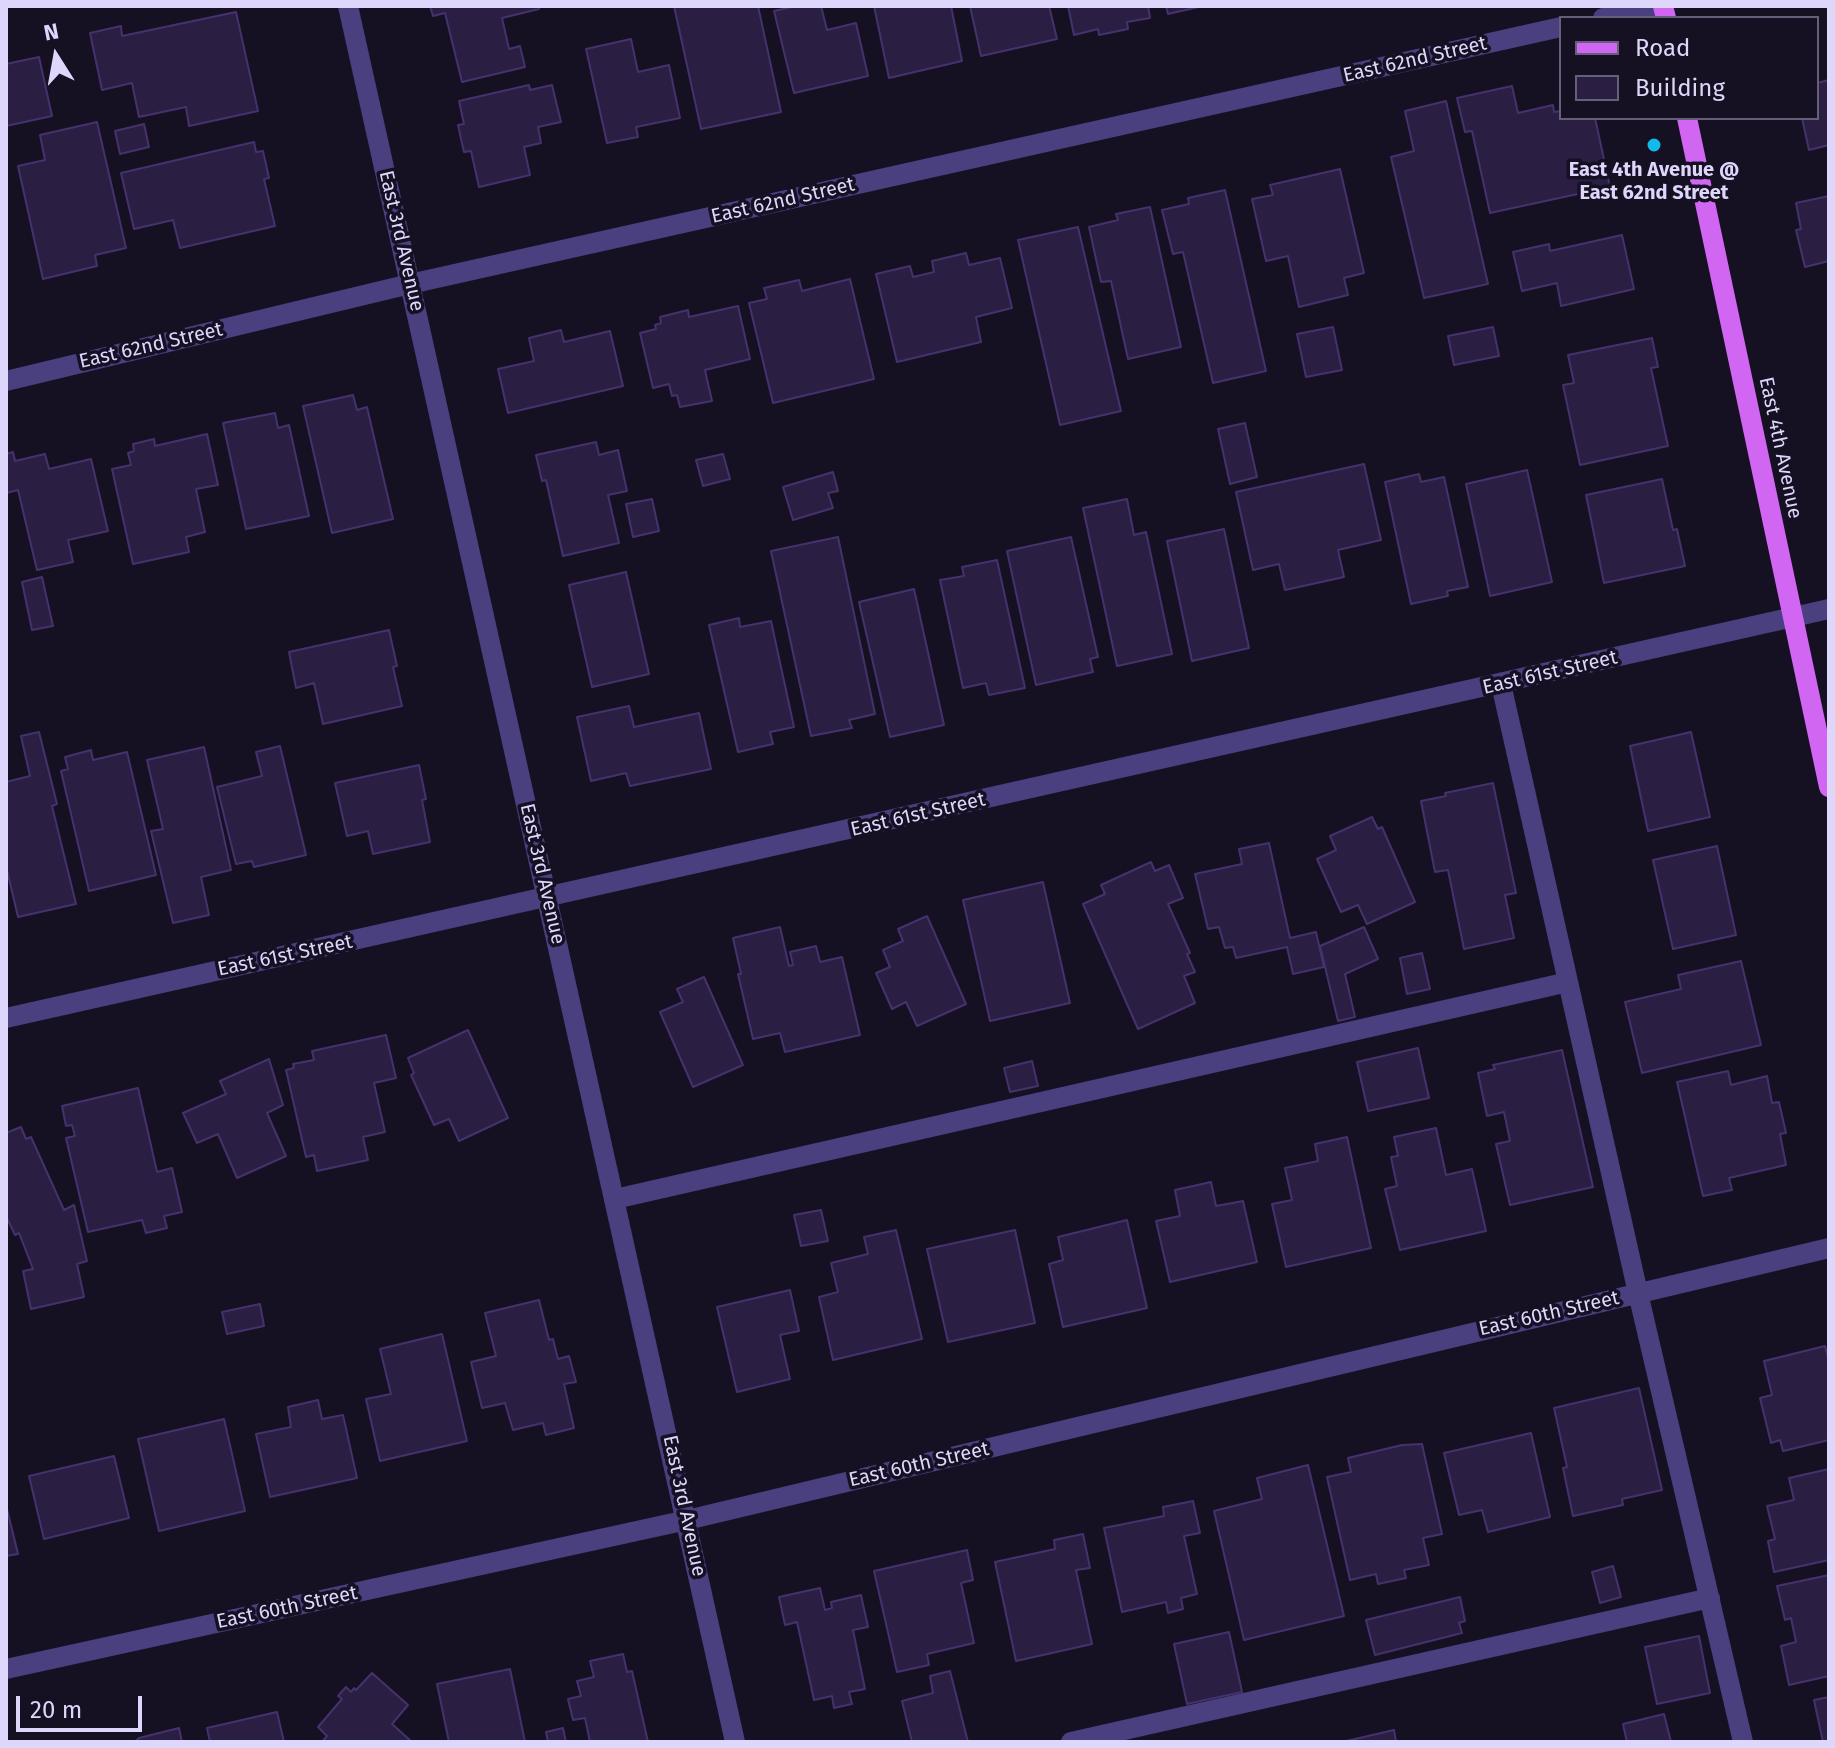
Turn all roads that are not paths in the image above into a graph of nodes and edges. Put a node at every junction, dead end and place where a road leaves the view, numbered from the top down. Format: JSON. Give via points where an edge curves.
{"nodes":[{"id":1,"x":348,"y":6,"type":"edge"},
{"id":2,"x":1657,"y":6,"type":"edge"},
{"id":3,"x":1612,"y":16,"type":"edge"},
{"id":4,"x":1559,"y":27,"type":"edge"},
{"id":5,"x":1687,"y":120,"type":"edge"},
{"id":6,"x":410,"y":284,"type":"junction"},
{"id":7,"x":6,"y":381,"type":"edge"},
{"id":8,"x":1829,"y":609,"type":"edge"},
{"id":9,"x":1792,"y":618,"type":"junction"},
{"id":10,"x":1501,"y":684,"type":"junction"},
{"id":11,"x":1829,"y":787,"type":"edge"},
{"id":12,"x":547,"y":898,"type":"junction"},
{"id":13,"x":1568,"y":982,"type":"junction"},
{"id":14,"x":6,"y":1018,"type":"edge"},
{"id":15,"x":615,"y":1199,"type":"junction"},
{"id":16,"x":1829,"y":1248,"type":"edge"},
{"id":17,"x":1638,"y":1293,"type":"junction"},
{"id":18,"x":687,"y":1520,"type":"junction"},
{"id":19,"x":1710,"y":1598,"type":"junction"},
{"id":20,"x":6,"y":1669,"type":"edge"},
{"id":21,"x":735,"y":1742,"type":"edge"},
{"id":22,"x":1071,"y":1742,"type":"edge"},
{"id":23,"x":1743,"y":1742,"type":"edge"}],
"edges":[{"from":1,"to":6,"type":"street","name":"East 3rd Avenue"},
{"from":2,"to":3,"type":"street"},
{"from":4,"to":6,"type":"street","name":"East 62nd Street"},
{"from":5,"to":9,"type":"main road","name":"East 4th Avenue"},
{"from":6,"to":7,"type":"street","name":"East 62nd Street"},
{"from":6,"to":12,"type":"street","name":"East 3rd Avenue"},
{"from":8,"to":9,"type":"street","name":"East 61st Street"},
{"from":9,"to":10,"type":"street","name":"East 61st Street"},
{"from":9,"to":11,"type":"main road","name":"East 4th Avenue"},
{"from":10,"to":12,"type":"street","name":"East 61st Street"},
{"from":10,"to":13,"type":"street"},
{"from":12,"to":14,"type":"street","name":"East 61st Street"},
{"from":12,"to":15,"type":"street","name":"East 3rd Avenue"},
{"from":13,"to":15,"type":"street"},
{"from":13,"to":17,"type":"street"},
{"from":15,"to":18,"type":"street","name":"East 3rd Avenue"},
{"from":16,"to":17,"type":"street","name":"East 60th Street"},
{"from":17,"to":18,"type":"street","name":"East 60th Street"},
{"from":17,"to":19,"type":"street"},
{"from":18,"to":20,"type":"street","name":"East 60th Street"},
{"from":18,"to":21,"type":"street","name":"East 3rd Avenue"},
{"from":19,"to":22,"type":"street"},
{"from":19,"to":23,"type":"street"}]}
